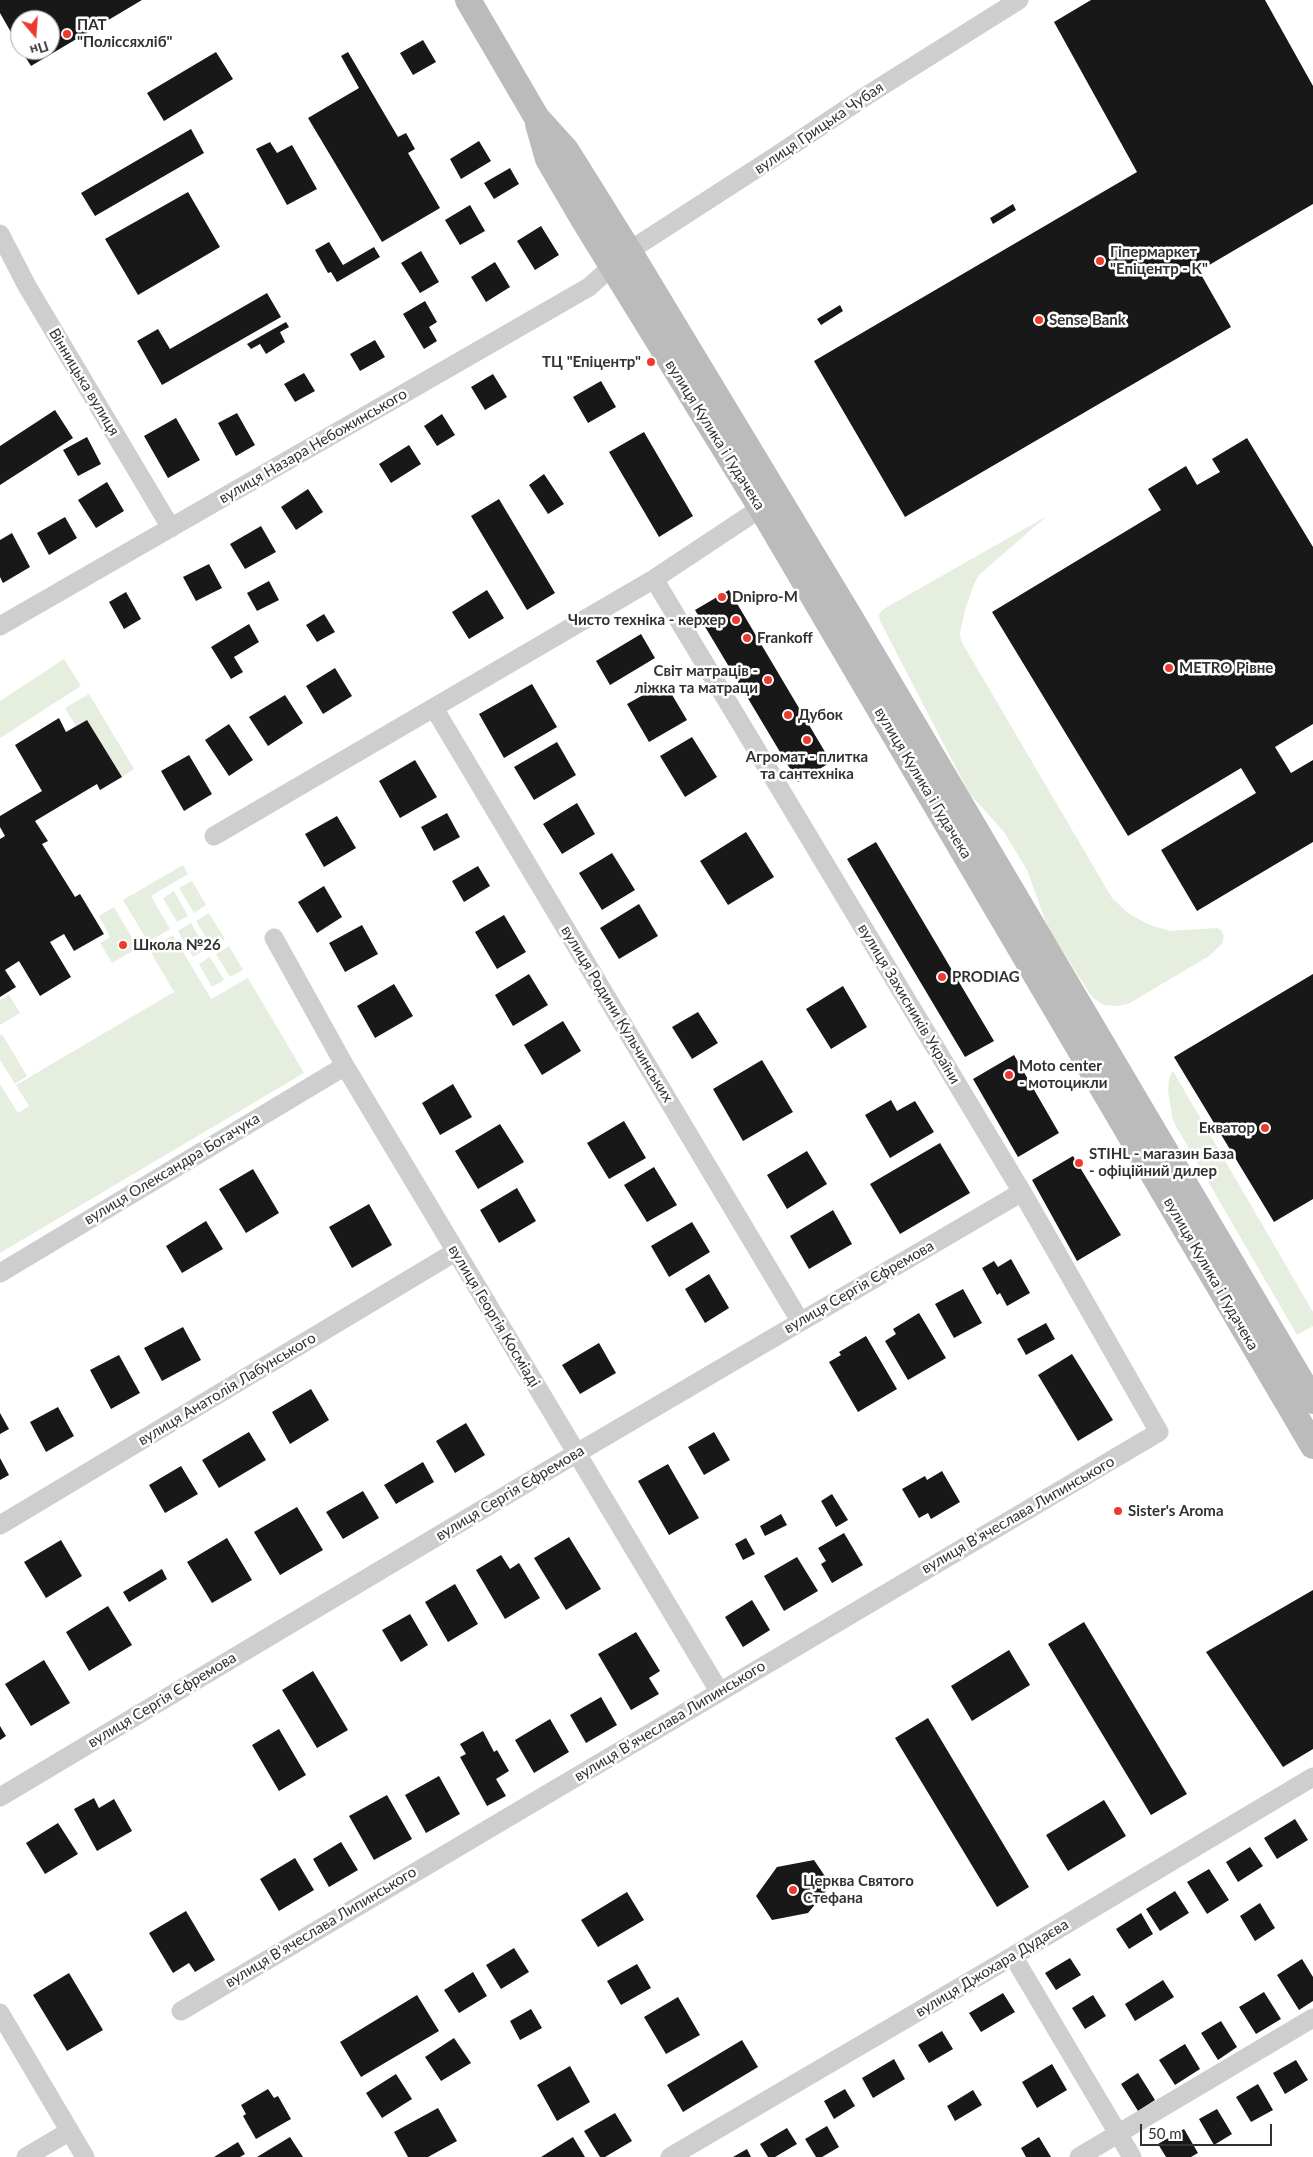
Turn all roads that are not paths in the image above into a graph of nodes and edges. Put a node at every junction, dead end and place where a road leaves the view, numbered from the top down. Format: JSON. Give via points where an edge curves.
{"nodes":[{"id":1,"x":468,"y":0,"type":"edge"},
{"id":2,"x":1019,"y":0,"type":"edge"},
{"id":3,"x":0,"y":234,"type":"edge"},
{"id":4,"x":621,"y":259,"type":"junction"},
{"id":5,"x":761,"y":508,"type":"junction"},
{"id":6,"x":171,"y":528,"type":"junction"},
{"id":7,"x":654,"y":579,"type":"junction"},
{"id":8,"x":0,"y":626,"type":"edge"},
{"id":9,"x":434,"y":708,"type":"junction"},
{"id":10,"x":214,"y":836,"type":"dead end"},
{"id":11,"x":274,"y":938,"type":"dead end"},
{"id":12,"x":345,"y":1066,"type":"junction"},
{"id":13,"x":1022,"y":1192,"type":"junction"},
{"id":14,"x":455,"y":1252,"type":"junction"},
{"id":15,"x":0,"y":1272,"type":"edge"},
{"id":16,"x":800,"y":1321,"type":"junction"},
{"id":17,"x":1313,"y":1400,"type":"edge"},
{"id":18,"x":1159,"y":1432,"type":"joint"},
{"id":19,"x":1313,"y":1446,"type":"edge"},
{"id":20,"x":577,"y":1452,"type":"junction"},
{"id":21,"x":0,"y":1525,"type":"edge"},
{"id":22,"x":719,"y":1691,"type":"junction"},
{"id":23,"x":1313,"y":1777,"type":"edge"},
{"id":24,"x":0,"y":1797,"type":"edge"},
{"id":25,"x":1013,"y":1956,"type":"junction"},
{"id":26,"x":181,"y":2011,"type":"dead end"},
{"id":27,"x":0,"y":2013,"type":"edge"},
{"id":28,"x":1313,"y":2018,"type":"edge"},
{"id":29,"x":70,"y":2131,"type":"junction"},
{"id":30,"x":1118,"y":2133,"type":"junction"},
{"id":31,"x":26,"y":2157,"type":"edge"},
{"id":32,"x":85,"y":2157,"type":"edge"},
{"id":33,"x":670,"y":2157,"type":"edge"},
{"id":34,"x":1079,"y":2157,"type":"edge"},
{"id":35,"x":1132,"y":2157,"type":"edge"}],
"edges":[{"from":1,"to":4,"type":"main road","name":"вулиця Кулика і Гудачека","via":[[536,118],[566,150]]},
{"from":2,"to":4,"type":"street","name":"вулиця Грицька Чубая","via":[[866,96]]},
{"from":3,"to":6,"type":"street","name":"Вінницька вулиця","via":[[26,286]]},
{"from":4,"to":5,"type":"main road","name":"вулиця Кулика і Гудачека"},
{"from":4,"to":6,"type":"street","name":"вулиця Назара Небожинського","via":[[589,287]]},
{"from":4,"to":17,"type":"main road","name":"вулиця Кулика і Гудачека","via":[[850,617]]},
{"from":5,"to":7,"type":"street"},
{"from":5,"to":19,"type":"main road","name":"вулиця Кулика і Гудачека"},
{"from":6,"to":8,"type":"street","name":"вулиця Назара Небожинського"},
{"from":7,"to":9,"type":"street"},
{"from":7,"to":13,"type":"street","name":"вулиця Захисників України"},
{"from":9,"to":10,"type":"street"},
{"from":9,"to":16,"type":"street","name":"вулиця Родини Кульчинських"},
{"from":11,"to":12,"type":"street","name":"вулиця Георгія Косміаді"},
{"from":12,"to":14,"type":"street","name":"вулиця Георгія Косміаді"},
{"from":12,"to":15,"type":"street","name":"вулиця Олександра Богачука"},
{"from":13,"to":16,"type":"street","name":"вулиця Сергія Єфремова"},
{"from":13,"to":18,"type":"street","name":"вулиця Захисників України"},
{"from":14,"to":20,"type":"street","name":"вулиця Георгія Косміаді"},
{"from":14,"to":21,"type":"street","name":"вулиця Анатолія Лабунського"},
{"from":16,"to":20,"type":"street","name":"вулиця Сергія Єфремова"},
{"from":18,"to":22,"type":"street","name":"вулиця Вʼячеслава Липинського"},
{"from":20,"to":22,"type":"street","name":"вулиця Георгія Косміаді"},
{"from":20,"to":24,"type":"street","name":"вулиця Сергія Єфремова"},
{"from":22,"to":26,"type":"street","name":"вулиця Вʼячеслава Липинського"},
{"from":23,"to":25,"type":"street","name":"вулиця Джохара Дудаєва"},
{"from":25,"to":30,"type":"street"},
{"from":25,"to":33,"type":"street","name":"вулиця Джохара Дудаєва"},
{"from":27,"to":29,"type":"street"},
{"from":28,"to":30,"type":"street"},
{"from":29,"to":31,"type":"street"},
{"from":29,"to":32,"type":"street"},
{"from":30,"to":34,"type":"street"},
{"from":30,"to":35,"type":"street"}]}
